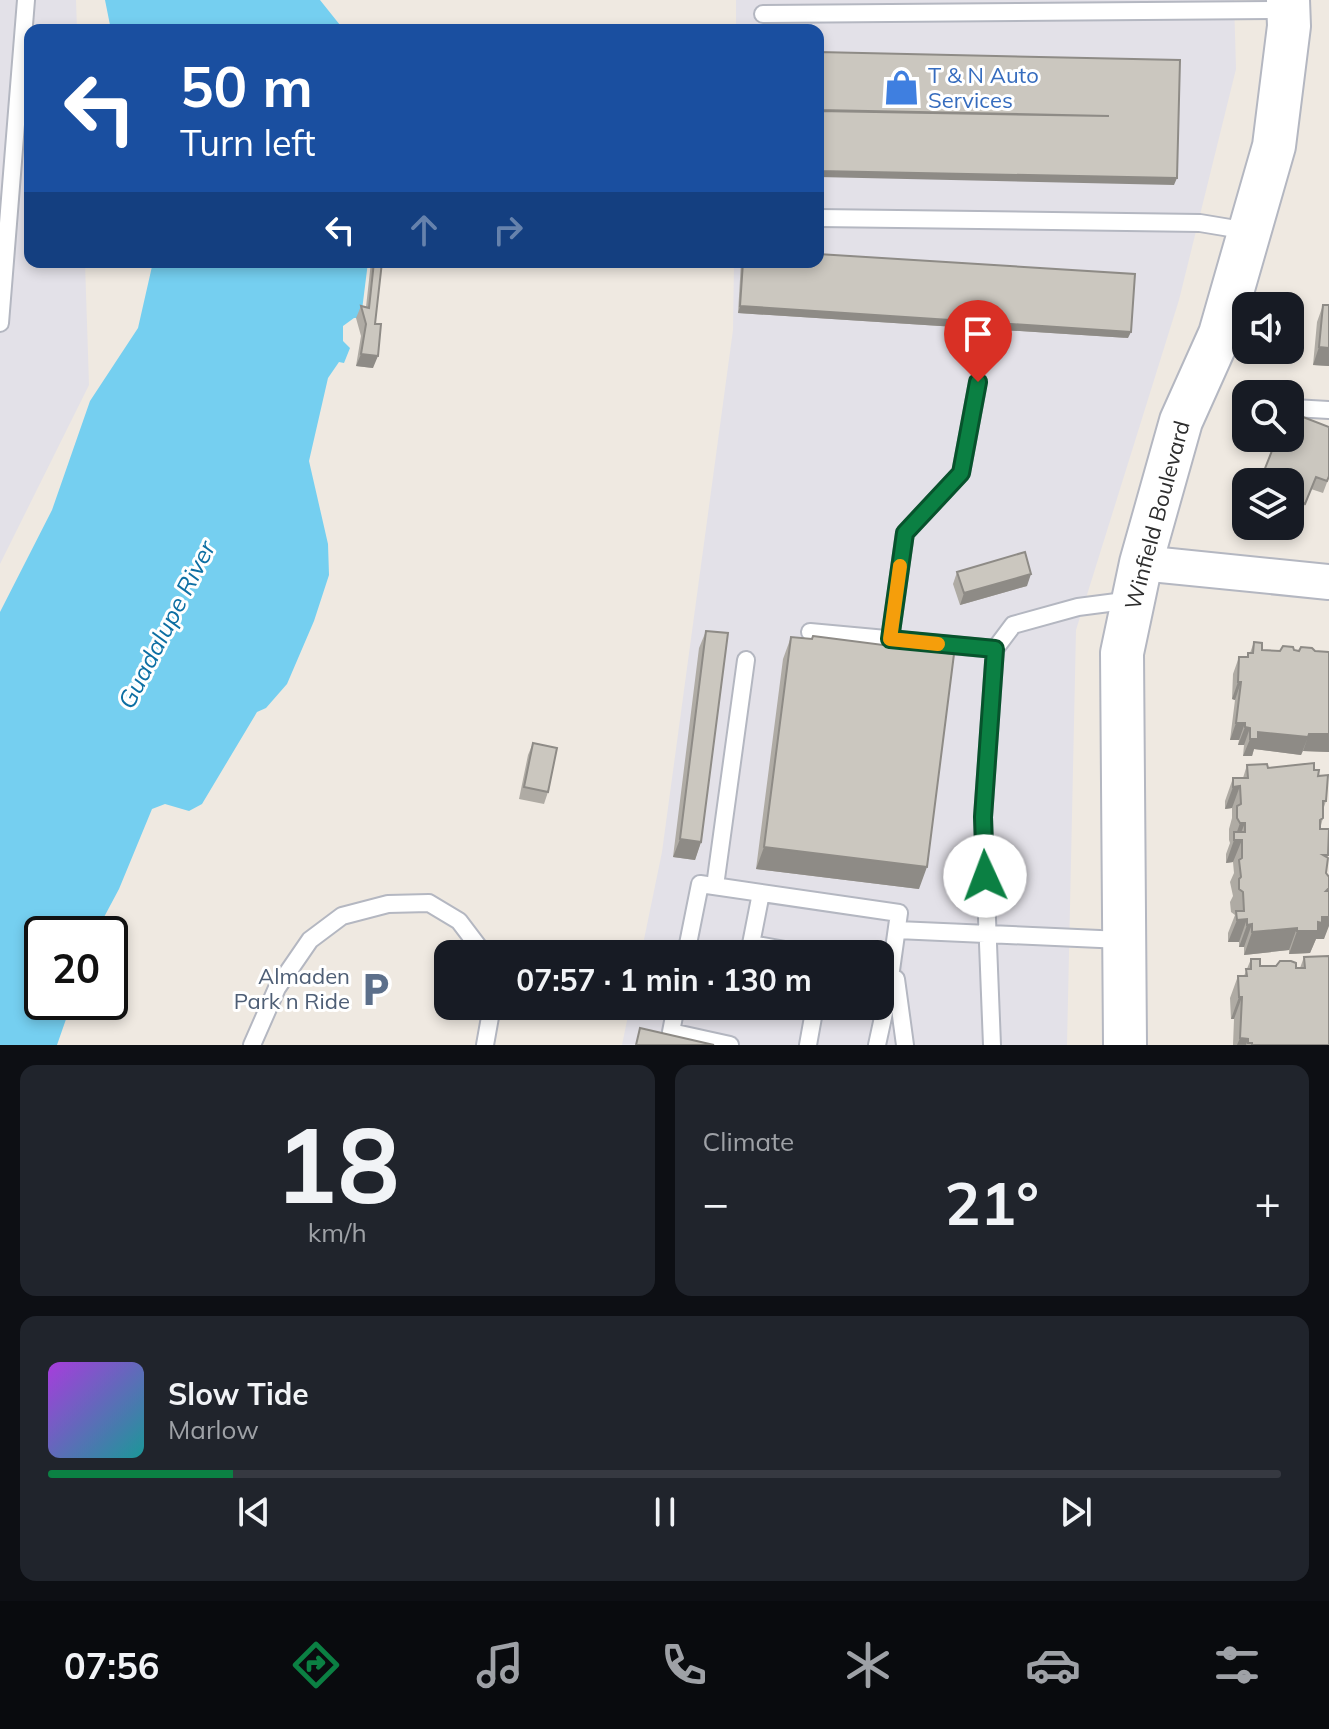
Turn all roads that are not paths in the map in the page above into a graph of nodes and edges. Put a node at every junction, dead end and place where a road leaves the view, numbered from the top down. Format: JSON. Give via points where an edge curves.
{"nodes":[{"id":1,"x":26,"y":0,"type":"edge"},
{"id":2,"x":1288,"y":5,"type":"edge"},
{"id":3,"x":763,"y":14,"type":"dead end"},
{"id":4,"x":24,"y":24,"type":"edge"},
{"id":5,"x":24,"y":25,"type":"edge"},
{"id":6,"x":824,"y":218,"type":"edge"},
{"id":7,"x":1249,"y":231,"type":"junction"},
{"id":8,"x":0,"y":323,"type":"edge"},
{"id":9,"x":978,"y":382,"type":"dead end"},
{"id":10,"x":1304,"y":409,"type":"edge"},
{"id":11,"x":1329,"y":410,"type":"edge"},
{"id":12,"x":1137,"y":581,"type":"junction"},
{"id":13,"x":1329,"y":582,"type":"edge"},
{"id":14,"x":810,"y":632,"type":"dead end"},
{"id":15,"x":890,"y":639,"type":"junction"},
{"id":16,"x":995,"y":649,"type":"junction"},
{"id":17,"x":746,"y":660,"type":"dead end"},
{"id":18,"x":715,"y":886,"type":"junction"},
{"id":19,"x":761,"y":893,"type":"junction"},
{"id":20,"x":897,"y":930,"type":"junction"},
{"id":21,"x":987,"y":934,"type":"junction"},
{"id":22,"x":473,"y":940,"type":"edge"},
{"id":23,"x":689,"y":940,"type":"edge"},
{"id":24,"x":752,"y":940,"type":"edge"},
{"id":25,"x":1124,"y":940,"type":"junction"},
{"id":26,"x":894,"y":950,"type":"edge"},
{"id":27,"x":894,"y":964,"type":"edge"},
{"id":28,"x":489,"y":1020,"type":"edge"},
{"id":29,"x":673,"y":1020,"type":"edge"},
{"id":30,"x":812,"y":1020,"type":"edge"},
{"id":31,"x":882,"y":1020,"type":"edge"},
{"id":32,"x":252,"y":1045,"type":"edge"},
{"id":33,"x":485,"y":1045,"type":"edge"},
{"id":34,"x":730,"y":1045,"type":"edge"},
{"id":35,"x":808,"y":1045,"type":"edge"},
{"id":36,"x":877,"y":1045,"type":"edge"},
{"id":37,"x":905,"y":1045,"type":"edge"},
{"id":38,"x":992,"y":1045,"type":"edge"},
{"id":39,"x":1125,"y":1045,"type":"edge"}],
"edges":[{"from":1,"to":4,"type":"lane"},
{"from":2,"to":3,"type":"lane"},
{"from":2,"to":7,"type":"street","name":"Winfield Boulevard","via":[[1274,146]]},
{"from":5,"to":8,"type":"lane"},
{"from":6,"to":7,"type":"lane","via":[[1200,223]]},
{"from":7,"to":12,"type":"street","name":"Winfield Boulevard","via":[[1220,334],[1181,421]]},
{"from":9,"to":15,"type":"lane","via":[[961,473],[905,533]]},
{"from":10,"to":11,"type":"lane"},
{"from":12,"to":13,"type":"street"},
{"from":12,"to":16,"type":"lane","via":[[1078,607],[1013,625]]},
{"from":12,"to":25,"type":"street","name":"Winfield Boulevard","via":[[1122,653]]},
{"from":14,"to":15,"type":"lane"},
{"from":15,"to":16,"type":"lane"},
{"from":16,"to":21,"type":"lane","via":[[983,817]]},
{"from":17,"to":18,"type":"lane"},
{"from":18,"to":19,"type":"lane"},
{"from":18,"to":23,"type":"lane","via":[[700,884]]},
{"from":19,"to":20,"type":"lane","via":[[899,913]]},
{"from":19,"to":24,"type":"lane"},
{"from":20,"to":21,"type":"lane"},
{"from":20,"to":26,"type":"lane"},
{"from":21,"to":25,"type":"lane"},
{"from":21,"to":38,"type":"lane"},
{"from":22,"to":32,"type":"lane","via":[[459,921],[429,903],[388,904],[342,916],[310,940],[277,988]]},
{"from":25,"to":39,"type":"street","name":"Winfield Boulevard"},
{"from":27,"to":37,"type":"lane"},
{"from":28,"to":33,"type":"lane"},
{"from":29,"to":34,"type":"lane","via":[[671,1032]]},
{"from":30,"to":35,"type":"lane"},
{"from":31,"to":36,"type":"lane"}]}
